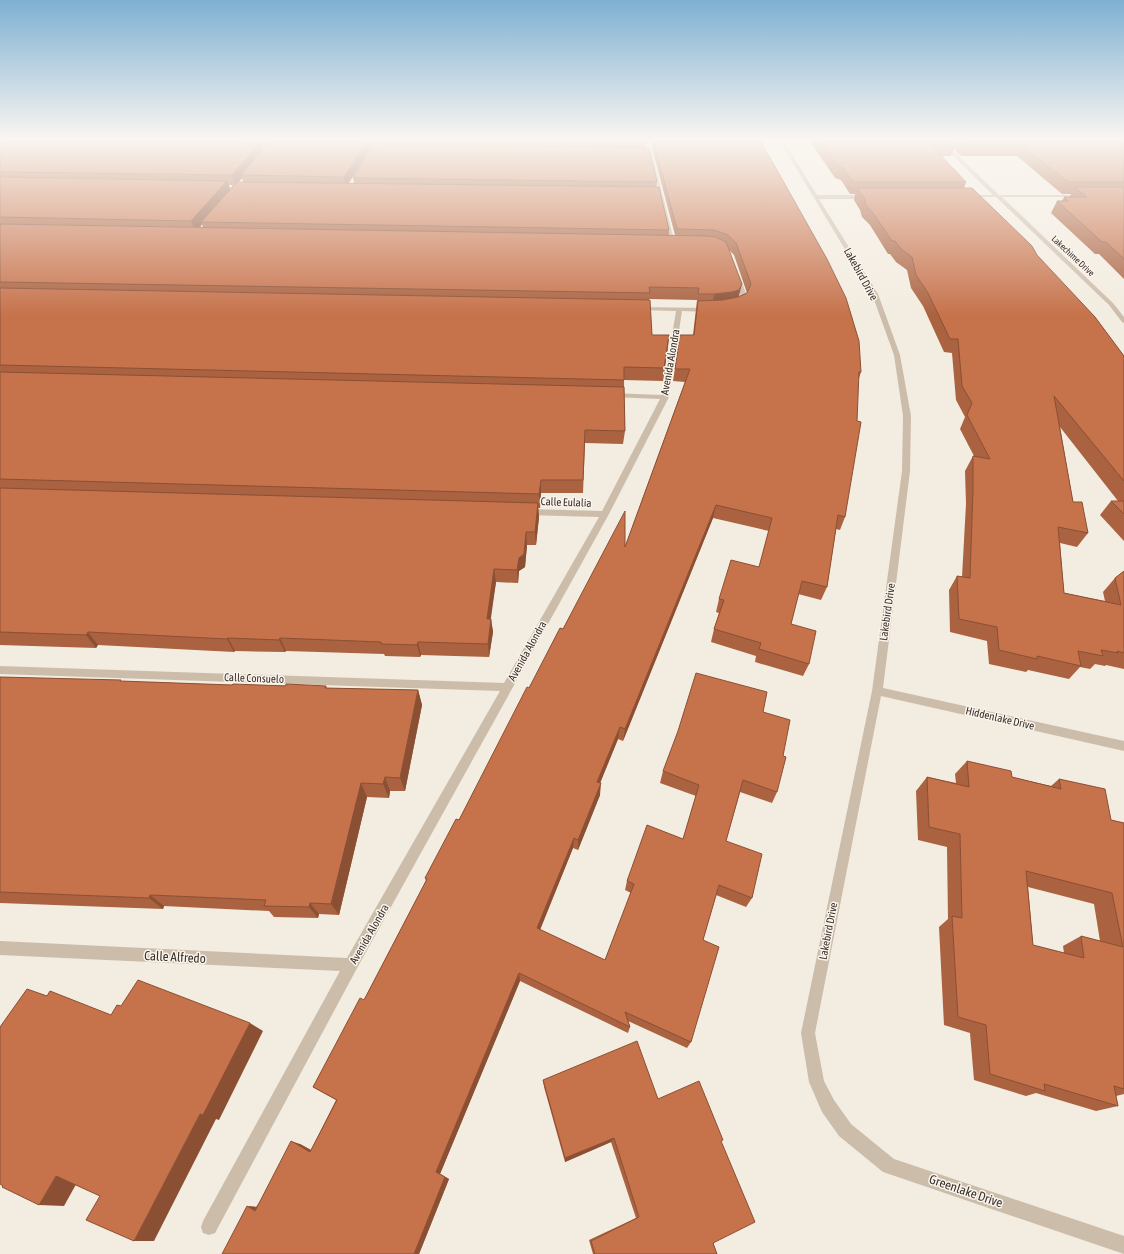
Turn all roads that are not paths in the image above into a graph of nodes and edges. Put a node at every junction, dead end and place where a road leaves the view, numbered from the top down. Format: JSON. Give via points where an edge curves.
{"nodes":[{"id":1,"x":662,"y":199,"type":"edge"},
{"id":2,"x":817,"y":199,"type":"edge"},
{"id":3,"x":1000,"y":199,"type":"edge"},
{"id":4,"x":681,"y":243,"type":"edge"},
{"id":5,"x":733,"y":267,"type":"edge"},
{"id":6,"x":628,"y":308,"type":"edge"},
{"id":7,"x":731,"y":308,"type":"edge"},
{"id":8,"x":679,"y":309,"type":"junction"},
{"id":9,"x":718,"y":309,"type":"edge"},
{"id":10,"x":1124,"y":321,"type":"edge"},
{"id":11,"x":605,"y":395,"type":"edge"},
{"id":12,"x":665,"y":397,"type":"junction"},
{"id":13,"x":520,"y":511,"type":"edge"},
{"id":14,"x":605,"y":514,"type":"junction"},
{"id":15,"x":0,"y":670,"type":"edge"},
{"id":16,"x":507,"y":687,"type":"junction"},
{"id":17,"x":876,"y":691,"type":"junction"},
{"id":18,"x":1124,"y":746,"type":"edge"},
{"id":19,"x":0,"y":948,"type":"edge"},
{"id":20,"x":351,"y":965,"type":"junction"},
{"id":21,"x":828,"y":1106,"type":"joint"},
{"id":22,"x":209,"y":1227,"type":"dead end"},
{"id":23,"x":1124,"y":1244,"type":"edge"}],
"edges":[{"from":1,"to":4,"type":"street","via":[[671,243]]},
{"from":2,"to":17,"type":"street","name":"Lakebird Drive","via":[[874,294],[897,355],[908,416],[906,471]]},
{"from":3,"to":10,"type":"street","name":"Lakechime Drive","via":[[1111,304]]},
{"from":5,"to":7,"type":"street","via":[[744,296],[741,304]]},
{"from":6,"to":8,"type":"street"},
{"from":8,"to":9,"type":"street"},
{"from":8,"to":12,"type":"street","name":"Avenida Alondra"},
{"from":11,"to":12,"type":"street"},
{"from":12,"to":14,"type":"street","name":"Avenida Alondra"},
{"from":13,"to":14,"type":"street","name":"Calle Eulalia"},
{"from":14,"to":16,"type":"street","name":"Avenida Alondra"},
{"from":15,"to":16,"type":"street","name":"Calle Consuelo"},
{"from":16,"to":20,"type":"street","name":"Avenida Alondra"},
{"from":17,"to":18,"type":"street","name":"Hiddenlake Drive"},
{"from":17,"to":21,"type":"street","name":"Lakebird Drive","via":[[808,1033],[817,1082]]},
{"from":19,"to":20,"type":"street","name":"Calle Alfredo"},
{"from":20,"to":22,"type":"street","name":"Avenida Alondra"},
{"from":21,"to":23,"type":"street","name":"Greenlake Drive","via":[[846,1130],[889,1166]]}]}
